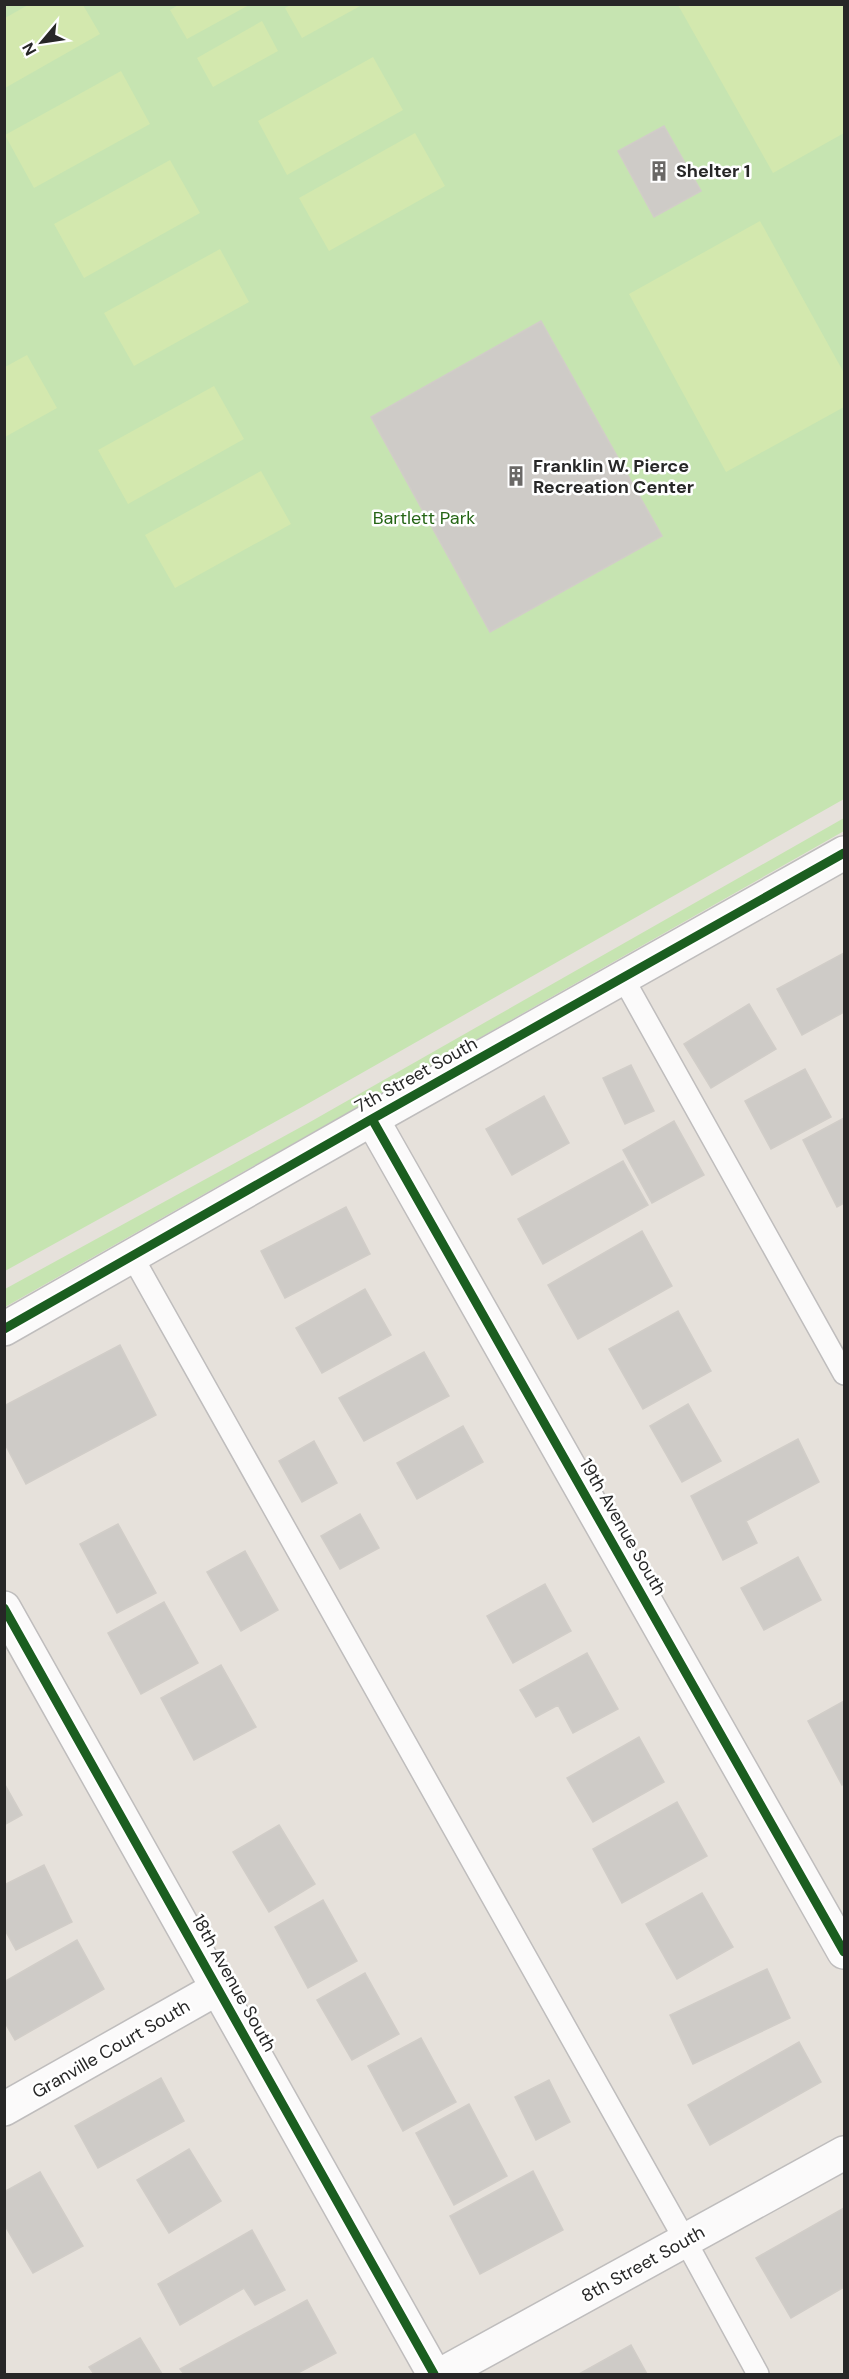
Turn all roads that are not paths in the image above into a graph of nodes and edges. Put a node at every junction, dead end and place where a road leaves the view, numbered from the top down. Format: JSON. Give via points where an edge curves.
{"nodes":[{"id":1,"x":844,"y":853,"type":"edge"},
{"id":2,"x":623,"y":978,"type":"junction"},
{"id":3,"x":372,"y":1119,"type":"junction"},
{"id":4,"x":132,"y":1257,"type":"junction"},
{"id":5,"x":4,"y":1329,"type":"edge"},
{"id":6,"x":844,"y":1374,"type":"edge"},
{"id":7,"x":7,"y":1619,"type":"edge"},
{"id":8,"x":844,"y":1952,"type":"edge"},
{"id":9,"x":218,"y":1988,"type":"junction"},
{"id":10,"x":4,"y":2109,"type":"edge"},
{"id":11,"x":844,"y":2153,"type":"edge"},
{"id":12,"x":686,"y":2240,"type":"junction"},
{"id":13,"x":434,"y":2374,"type":"edge"},
{"id":14,"x":442,"y":2374,"type":"edge"},
{"id":15,"x":758,"y":2374,"type":"edge"}],
"edges":[{"from":1,"to":2,"type":"street","name":"7th Street South"},
{"from":2,"to":3,"type":"street","name":"7th Street South"},
{"from":2,"to":6,"type":"lane"},
{"from":3,"to":4,"type":"street","name":"7th Street South"},
{"from":3,"to":8,"type":"street","name":"19th Avenue South"},
{"from":4,"to":5,"type":"street","name":"7th Street South"},
{"from":4,"to":12,"type":"lane"},
{"from":7,"to":9,"type":"street","name":"18th Avenue South"},
{"from":9,"to":10,"type":"street","name":"Granville Court South"},
{"from":9,"to":13,"type":"street","name":"18th Avenue South"},
{"from":11,"to":12,"type":"street","name":"8th Street South"},
{"from":12,"to":14,"type":"street","name":"8th Street South"},
{"from":12,"to":15,"type":"lane"}]}
